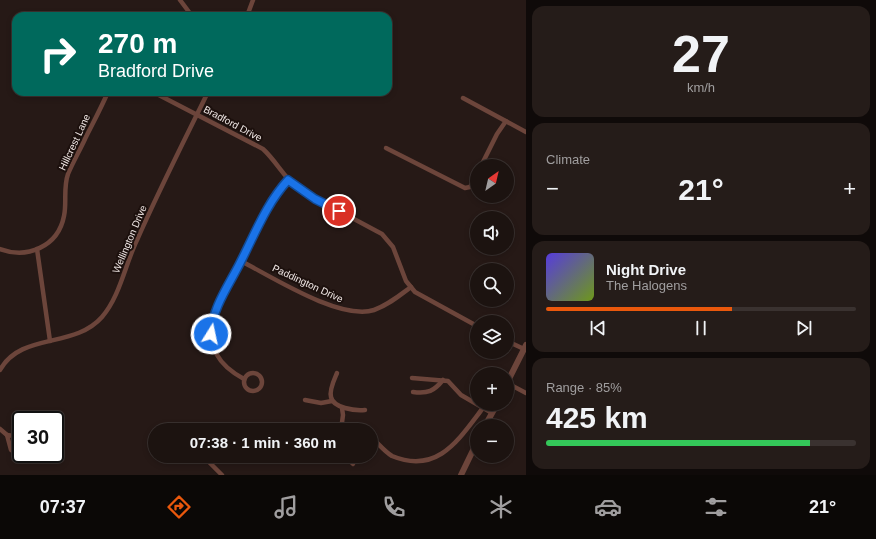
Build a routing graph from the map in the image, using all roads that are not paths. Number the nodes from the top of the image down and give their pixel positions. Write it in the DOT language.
graph roads {
  1 [pos="180,0"];
  2 [pos="253,0"];
  3 [pos="189,12"];
  4 [pos="248,12"];
  5 [pos="106,96"];
  6 [pos="161,96"];
  7 [pos="206,96"];
  8 [pos="463,98"];
  9 [pos="197,114"];
  10 [pos="506,121"];
  11 [pos="526,132"];
  12 [pos="386,148"];
  13 [pos="484,159"];
  14 [pos="288,180"];
  15 [pos="470,187"];
  16 [pos="0,249"];
  17 [pos="36,249"];
  18 [pos="241,260"];
  19 [pos="411,287"];
  20 [pos="470,322"];
  21 [pos="50,341"];
  22 [pos="514,343"];
  23 [pos="525,347"];
  24 [pos="514,369"];
  25 [pos="0,370"];
  26 [pos="337,373"];
  27 [pos="412,378"];
  28 [pos="244,379"];
  29 [pos="443,380"];
  30 [pos="514,387"];
  31 [pos="413,392"];
  32 [pos="526,393"];
  33 [pos="305,400"];
  34 [pos="470,400"];
  35 [pos="332,401"];
  36 [pos="342,408"];
  37 [pos="364,410"];
  38 [pos="482,411"];
  39 [pos="489,411"];
  40 [pos="492,413"];
  41 [pos="489,419"];
  42 [pos="342,423"];
  43 [pos="0,429"];
  44 [pos="7,436"];
  45 [pos="12,436"];
  46 [pos="378,443"];
  47 [pos="12,450"];
  48 [pos="470,456"];
  49 [pos="210,463"];
  50 [pos="222,475"];
  51 [pos="461,475"];
  1 -- 3 [label="street"];
  2 -- 4 [label="street"];
  5 -- 17 [label="street, Hillcrest Lane"];
  6 -- 9 [label="street, Bradford Drive"];
  7 -- 9 [label="street, Wellington Drive"];
  8 -- 10 [label="street"];
  9 -- 14 [label="street, Bradford Drive"];
  9 -- 21 [label="street, Wellington Drive"];
  10 -- 11 [label="street"];
  10 -- 13 [label="street"];
  12 -- 15 [label="street"];
  14 -- 18 [label="street"];
  14 -- 19 [label="street, Bradford Drive"];
  16 -- 17 [label="street, Hillcrest Lane"];
  17 -- 21 [label="street"];
  18 -- 19 [label="street, Paddington Drive"];
  18 -- 28 [label="street"];
  19 -- 20 [label="street, Bradford Drive"];
  21 -- 25 [label="street, Wellington Drive"];
  22 -- 23 [label="street"];
  23 -- 24 [label="street"];
  26 -- 35 [label="street"];
  27 -- 29 [label="street"];
  29 -- 31 [label="street"];
  29 -- 34 [label="street"];
  30 -- 32 [label="street"];
  33 -- 35 [label="street"];
  35 -- 36 [label="street"];
  36 -- 37 [label="street"];
  36 -- 42 [label="street"];
  38 -- 46 [label="street"];
  39 -- 40 [label="street"];
  40 -- 41 [label="street"];
  43 -- 44 [label="street"];
  44 -- 45 [label="street"];
  44 -- 47 [label="street"];
  48 -- 51 [label="street"];
  49 -- 50 [label="street"];
}
